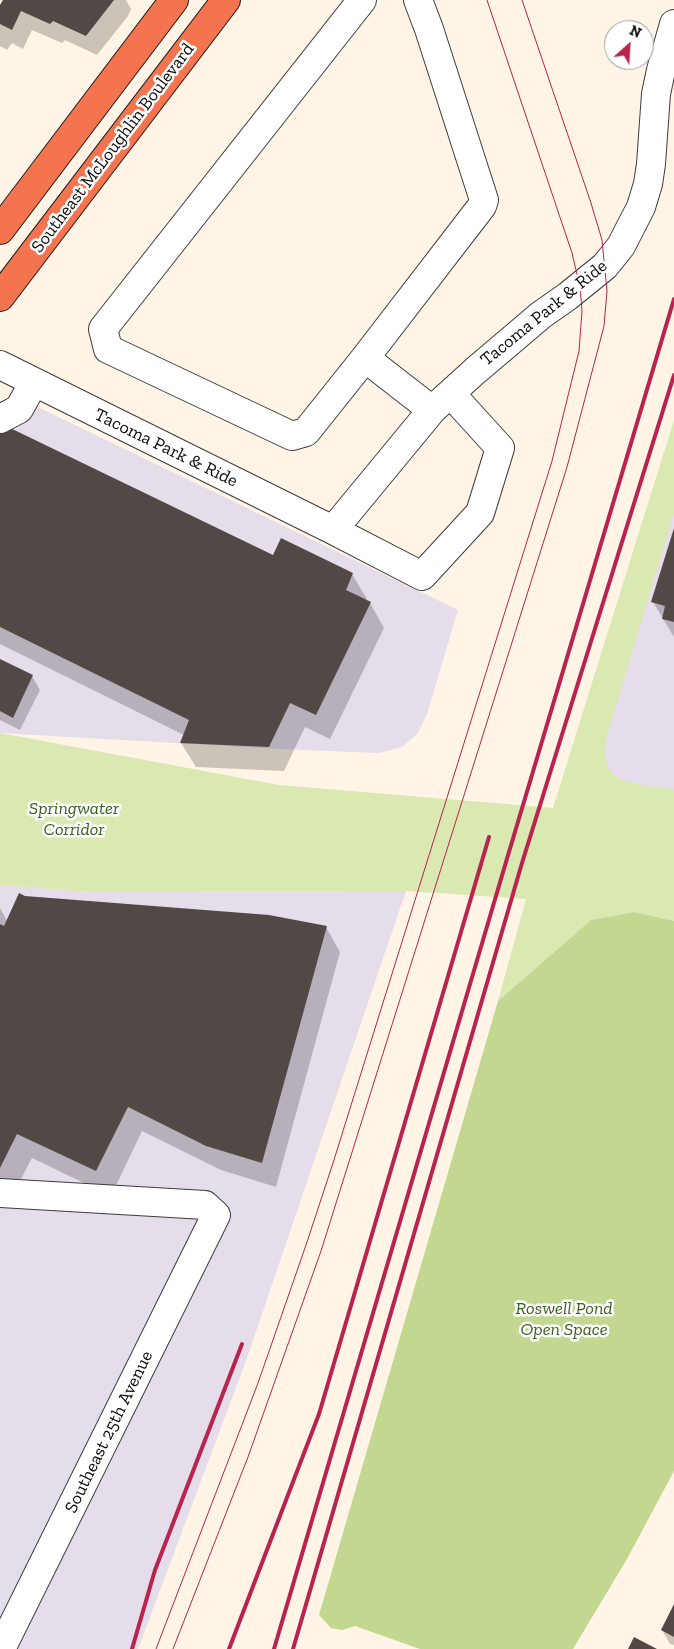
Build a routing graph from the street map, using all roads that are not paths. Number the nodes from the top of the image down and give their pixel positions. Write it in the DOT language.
graph roads {
  1 [pos="174,0"];
  2 [pos="226,0"];
  3 [pos="362,0"];
  4 [pos="418,0"];
  5 [pos="672,32"];
  6 [pos="0,230"];
  7 [pos="0,297"];
  8 [pos="364,358"];
  9 [pos="0,365"];
  10 [pos="34,382"];
  11 [pos="442,402"];
  12 [pos="0,419"];
  13 [pos="333,530"];
  14 [pos="0,1194"];
  15 [pos="1,1649"];
  1 -- 6 [label="highway"];
  2 -- 7 [label="highway, Southeast McLoughlin Boulevard"];
  3 -- 8 [label="street"];
  4 -- 8 [label="street"];
  5 -- 11 [label="street, Tacoma Park & Ride"];
  8 -- 11 [label="street"];
  9 -- 10 [label="street, Tacoma Park & Ride"];
  10 -- 12 [label="street"];
  10 -- 13 [label="street, Tacoma Park & Ride"];
  11 -- 13 [label="street, Tacoma Park & Ride"];
  11 -- 13 [label="street, Tacoma Park & Ride"];
  14 -- 15 [label="street, Southeast 25th Avenue"];
}
